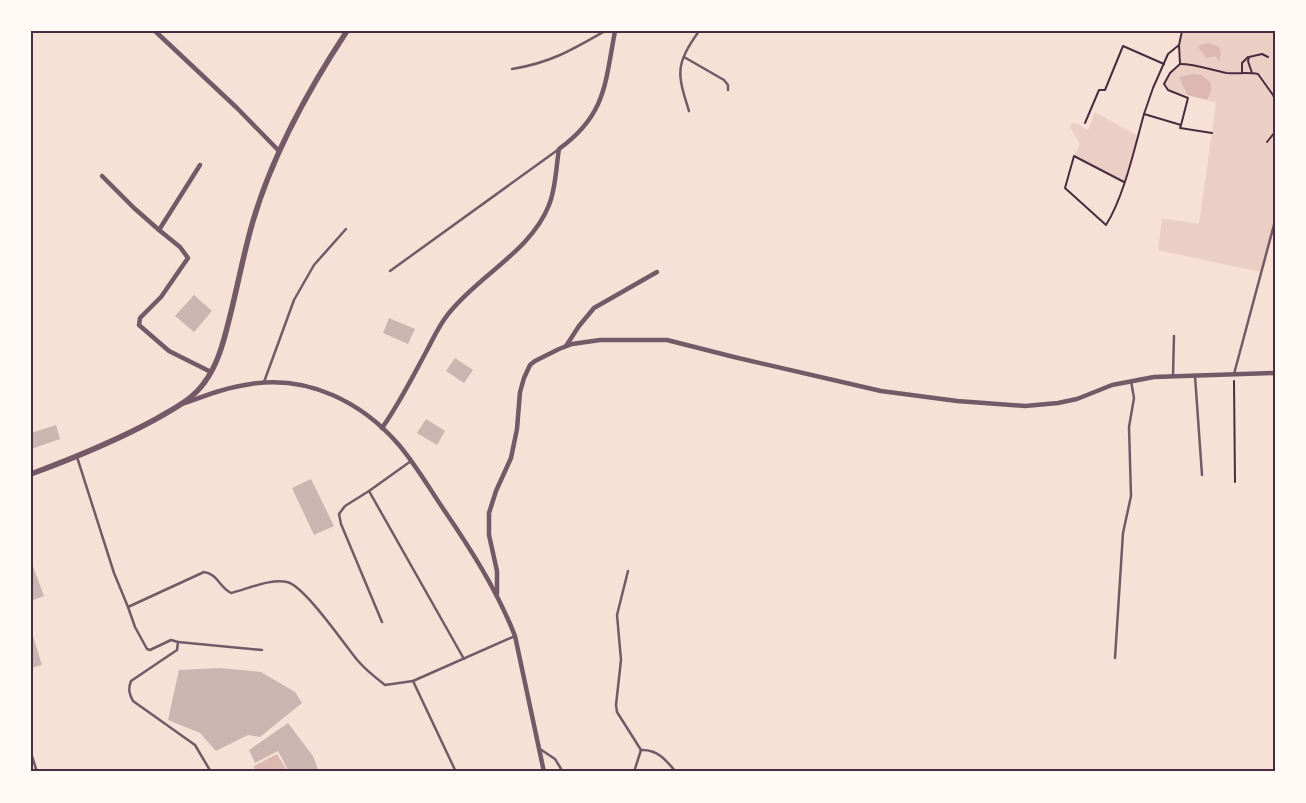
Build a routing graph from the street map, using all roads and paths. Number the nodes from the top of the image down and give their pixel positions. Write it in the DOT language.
graph roads {
  1 [pos="154,31"];
  2 [pos="347,31"];
  3 [pos="605,31"];
  4 [pos="615,31"];
  5 [pos="699,31"];
  6 [pos="1182,31"];
  7 [pos="1179,45"];
  8 [pos="684,57"];
  9 [pos="1249,57"];
  10 [pos="1268,57"];
  11 [pos="1164,64"];
  12 [pos="1180,64"];
  13 [pos="512,69"];
  14 [pos="1242,72"];
  15 [pos="1252,73"];
  16 [pos="728,90"];
  17 [pos="1275,100"];
  18 [pos="689,111"];
  19 [pos="1144,114"];
  20 [pos="1085,123"];
  21 [pos="1181,125"];
  22 [pos="1275,132"];
  23 [pos="1212,134"];
  24 [pos="1267,142"];
  25 [pos="558,148"];
  26 [pos="279,151"];
  27 [pos="200,165"];
  28 [pos="102,176"];
  29 [pos="1124,182"];
  30 [pos="1275,220"];
  31 [pos="346,229"];
  32 [pos="159,230"];
  33 [pos="390,271"];
  34 [pos="657,272"];
  35 [pos="1174,336"];
  36 [pos="566,346"];
  37 [pos="211,372"];
  38 [pos="1275,373"];
  39 [pos="1234,374"];
  40 [pos="1195,375"];
  41 [pos="1173,376"];
  42 [pos="1131,381"];
  43 [pos="264,382"];
  44 [pos="182,404"];
  45 [pos="382,428"];
  46 [pos="77,457"];
  47 [pos="411,461"];
  48 [pos="31,474"];
  49 [pos="1202,475"];
  50 [pos="1235,482"];
  51 [pos="368,491"];
  52 [pos="628,571"];
  53 [pos="497,594"];
  54 [pos="128,607"];
  55 [pos="382,622"];
  56 [pos="515,636"];
  57 [pos="178,642"];
  58 [pos="262,650"];
  59 [pos="1115,658"];
  60 [pos="464,659"];
  61 [pos="413,681"];
  62 [pos="538,748"];
  63 [pos="640,750"];
  64 [pos="31,753"];
  65 [pos="37,772"];
  66 [pos="211,772"];
  67 [pos="456,772"];
  68 [pos="544,772"];
  69 [pos="563,772"];
  70 [pos="634,772"];
  71 [pos="676,772"];
  1 -- 26 [label="street"];
  2 -- 26 [label="street"];
  3 -- 13 [label="lane"];
  4 -- 25 [label="street"];
  5 -- 8 [label="lane"];
  6 -- 7 [label="path"];
  7 -- 11 [label="path"];
  7 -- 12 [label="path"];
  8 -- 16 [label="lane"];
  8 -- 18 [label="lane"];
  9 -- 10 [label="path"];
  9 -- 14 [label="path"];
  9 -- 15 [label="path"];
  11 -- 19 [label="path"];
  11 -- 20 [label="path"];
  12 -- 14 [label="path"];
  12 -- 21 [label="path"];
  14 -- 15 [label="path"];
  15 -- 17 [label="path"];
  19 -- 21 [label="path"];
  19 -- 29 [label="path"];
  21 -- 23 [label="path"];
  22 -- 24 [label="path"];
  25 -- 33 [label="lane"];
  25 -- 45 [label="street"];
  26 -- 37 [label="street"];
  27 -- 32 [label="street"];
  28 -- 32 [label="street"];
  29 -- 29 [label="path"];
  30 -- 39 [label="lane"];
  31 -- 43 [label="lane"];
  32 -- 37 [label="street"];
  34 -- 36 [label="street"];
  35 -- 41 [label="lane"];
  36 -- 42 [label="street"];
  36 -- 53 [label="street"];
  37 -- 44 [label="street"];
  38 -- 39 [label="street"];
  39 -- 40 [label="street"];
  39 -- 50 [label="path"];
  40 -- 41 [label="street"];
  40 -- 49 [label="lane"];
  41 -- 42 [label="street"];
  42 -- 59 [label="lane"];
  43 -- 44 [label="street"];
  43 -- 45 [label="street"];
  44 -- 46 [label="street"];
  45 -- 47 [label="street"];
  46 -- 48 [label="street"];
  46 -- 54 [label="lane"];
  47 -- 51 [label="lane"];
  47 -- 53 [label="street"];
  51 -- 55 [label="lane"];
  51 -- 60 [label="lane"];
  52 -- 63 [label="lane"];
  53 -- 56 [label="street"];
  54 -- 57 [label="lane"];
  54 -- 61 [label="lane"];
  56 -- 60 [label="lane"];
  56 -- 62 [label="street"];
  57 -- 58 [label="lane"];
  57 -- 66 [label="lane"];
  60 -- 61 [label="lane"];
  61 -- 67 [label="lane"];
  62 -- 68 [label="street"];
  62 -- 69 [label="lane"];
  63 -- 70 [label="lane"];
  63 -- 71 [label="lane"];
  64 -- 65 [label="lane"];
}
